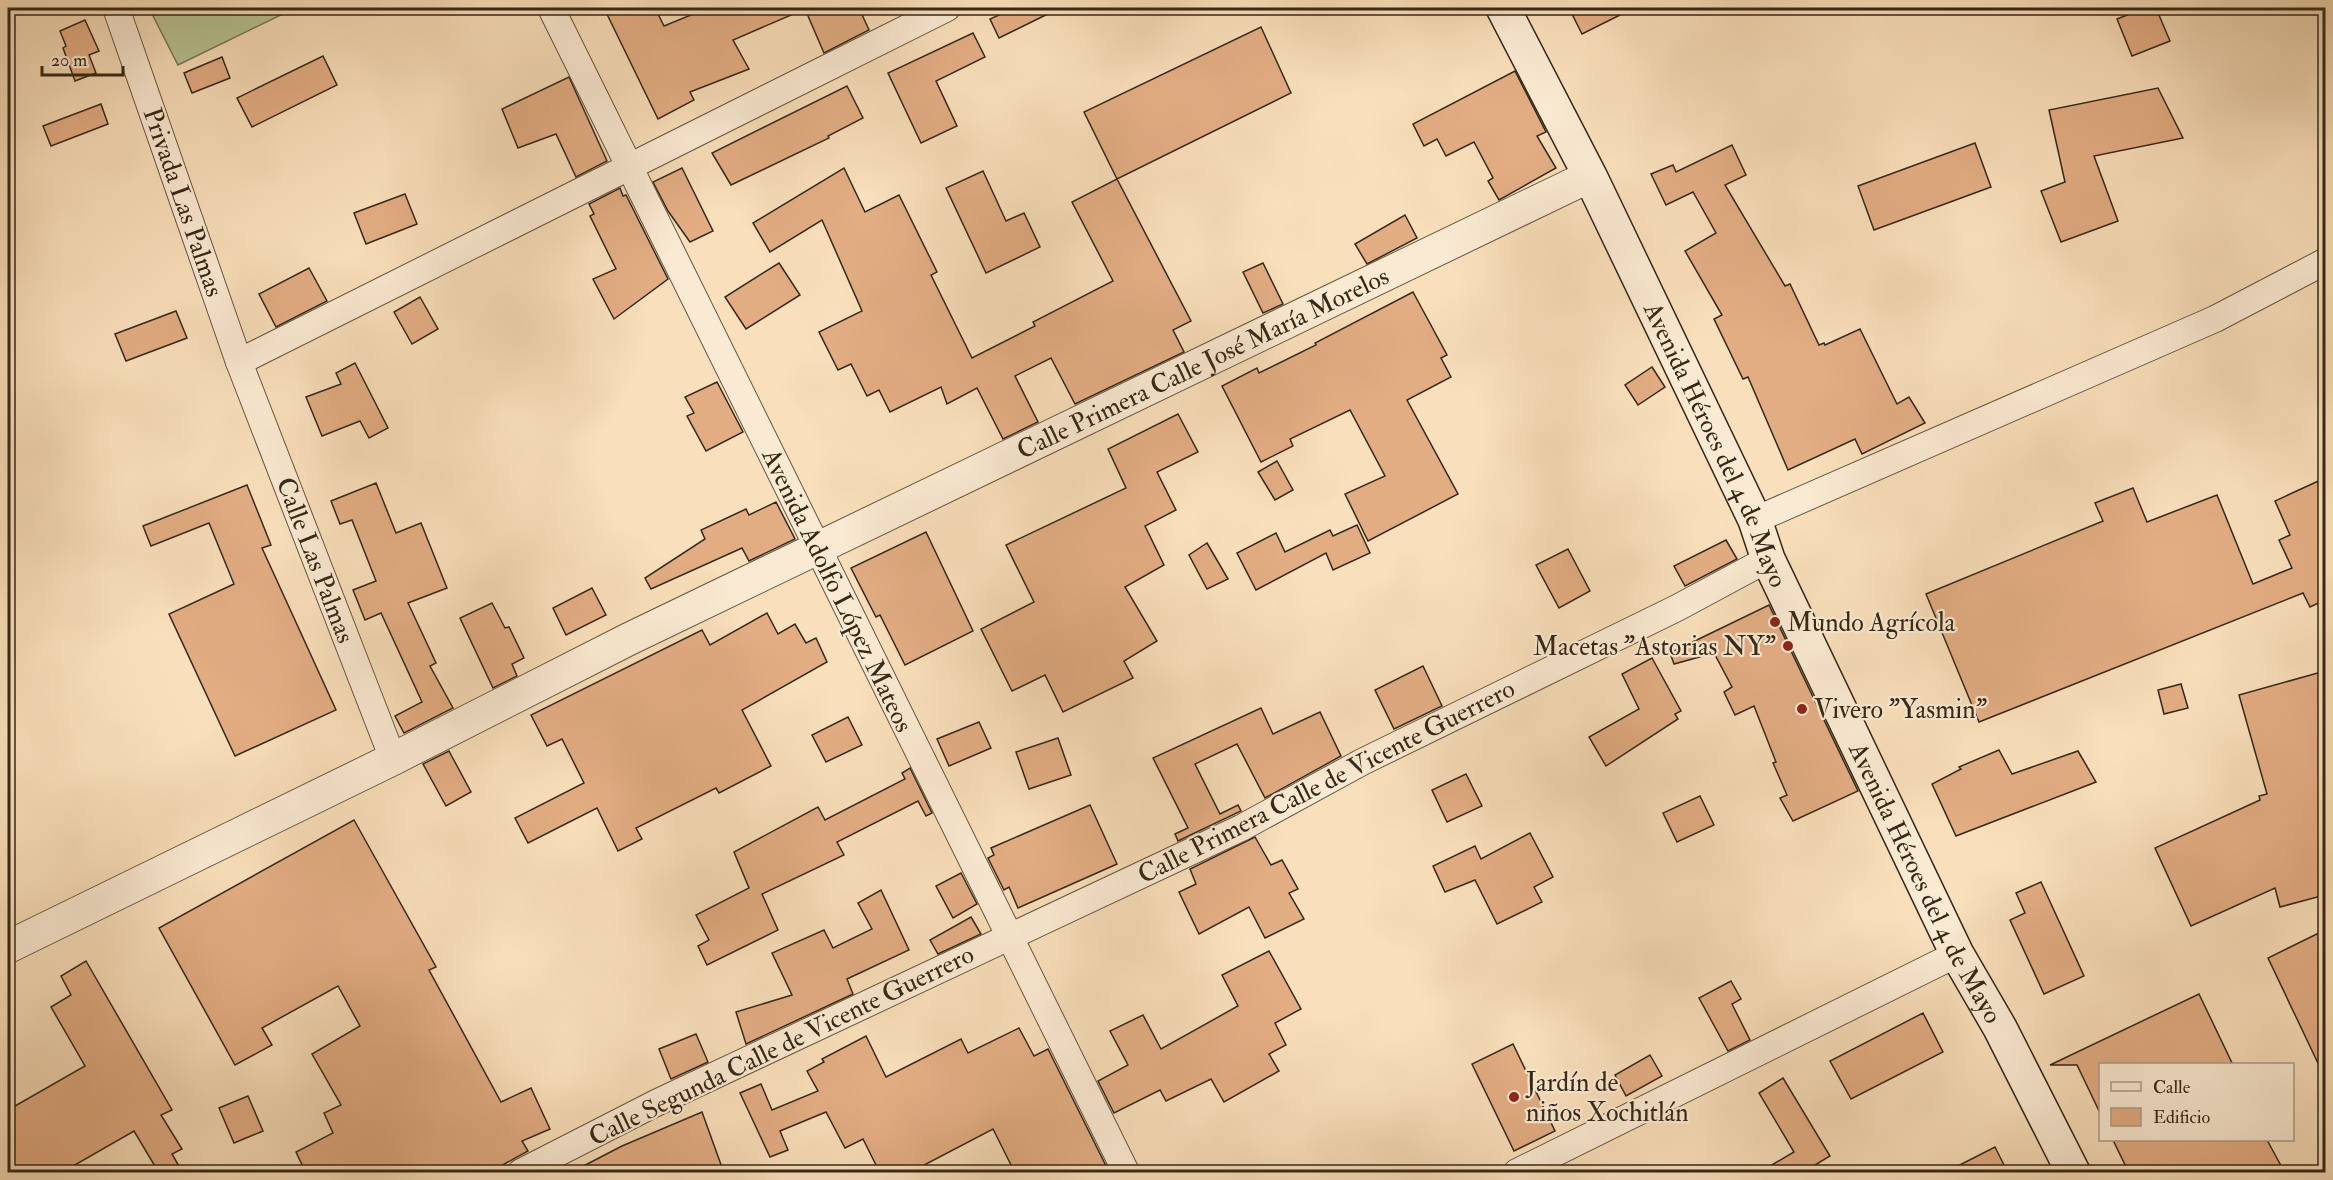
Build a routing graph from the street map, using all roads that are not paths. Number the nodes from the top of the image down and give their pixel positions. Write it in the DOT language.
graph roads {
  1 [pos="116,8"];
  2 [pos="551,8"];
  3 [pos="947,8"];
  4 [pos="1503,8"];
  5 [pos="629,164"];
  6 [pos="1590,176"];
  7 [pos="2325,261"];
  8 [pos="239,362"];
  9 [pos="1755,520"];
  10 [pos="817,550"];
  11 [pos="1768,559"];
  12 [pos="393,759"];
  13 [pos="1010,935"];
  14 [pos="8,947"];
  15 [pos="1957,954"];
  16 [pos="521,1173"];
  17 [pos="1126,1173"];
  18 [pos="1516,1173"];
  19 [pos="2073,1173"];
  1 -- 8 [label="street, Privada Las Palmas"];
  2 -- 5 [label="street, Avenida Adolfo López Mateos"];
  3 -- 5 [label="street"];
  4 -- 6 [label="main road, Avenida Héroes del 4 de Mayo"];
  5 -- 8 [label="street"];
  5 -- 10 [label="street, Avenida Adolfo López Mateos"];
  6 -- 9 [label="main road, Avenida Héroes del 4 de Mayo"];
  6 -- 10 [label="street, Calle Primera Calle José María Morelos"];
  7 -- 9 [label="street"];
  8 -- 12 [label="street, Calle Las Palmas"];
  9 -- 11 [label="main road, Avenida Héroes del 4 de Mayo"];
  10 -- 12 [label="street, Calle Primera Calle José María Morelos"];
  10 -- 13 [label="street, Avenida Adolfo López Mateos"];
  11 -- 13 [label="street, Calle Primera Calle de Vicente Guerrero"];
  11 -- 15 [label="main road, Avenida Héroes del 4 de Mayo"];
  12 -- 14 [label="street, Calle Primera Calle José María Morelos"];
  13 -- 16 [label="street, Calle Segunda Calle de Vicente Guerrero"];
  13 -- 17 [label="street, Avenida Adolfo López Mateos"];
  15 -- 18 [label="street"];
  15 -- 19 [label="main road, Avenida Héroes del 4 de Mayo"];
}
